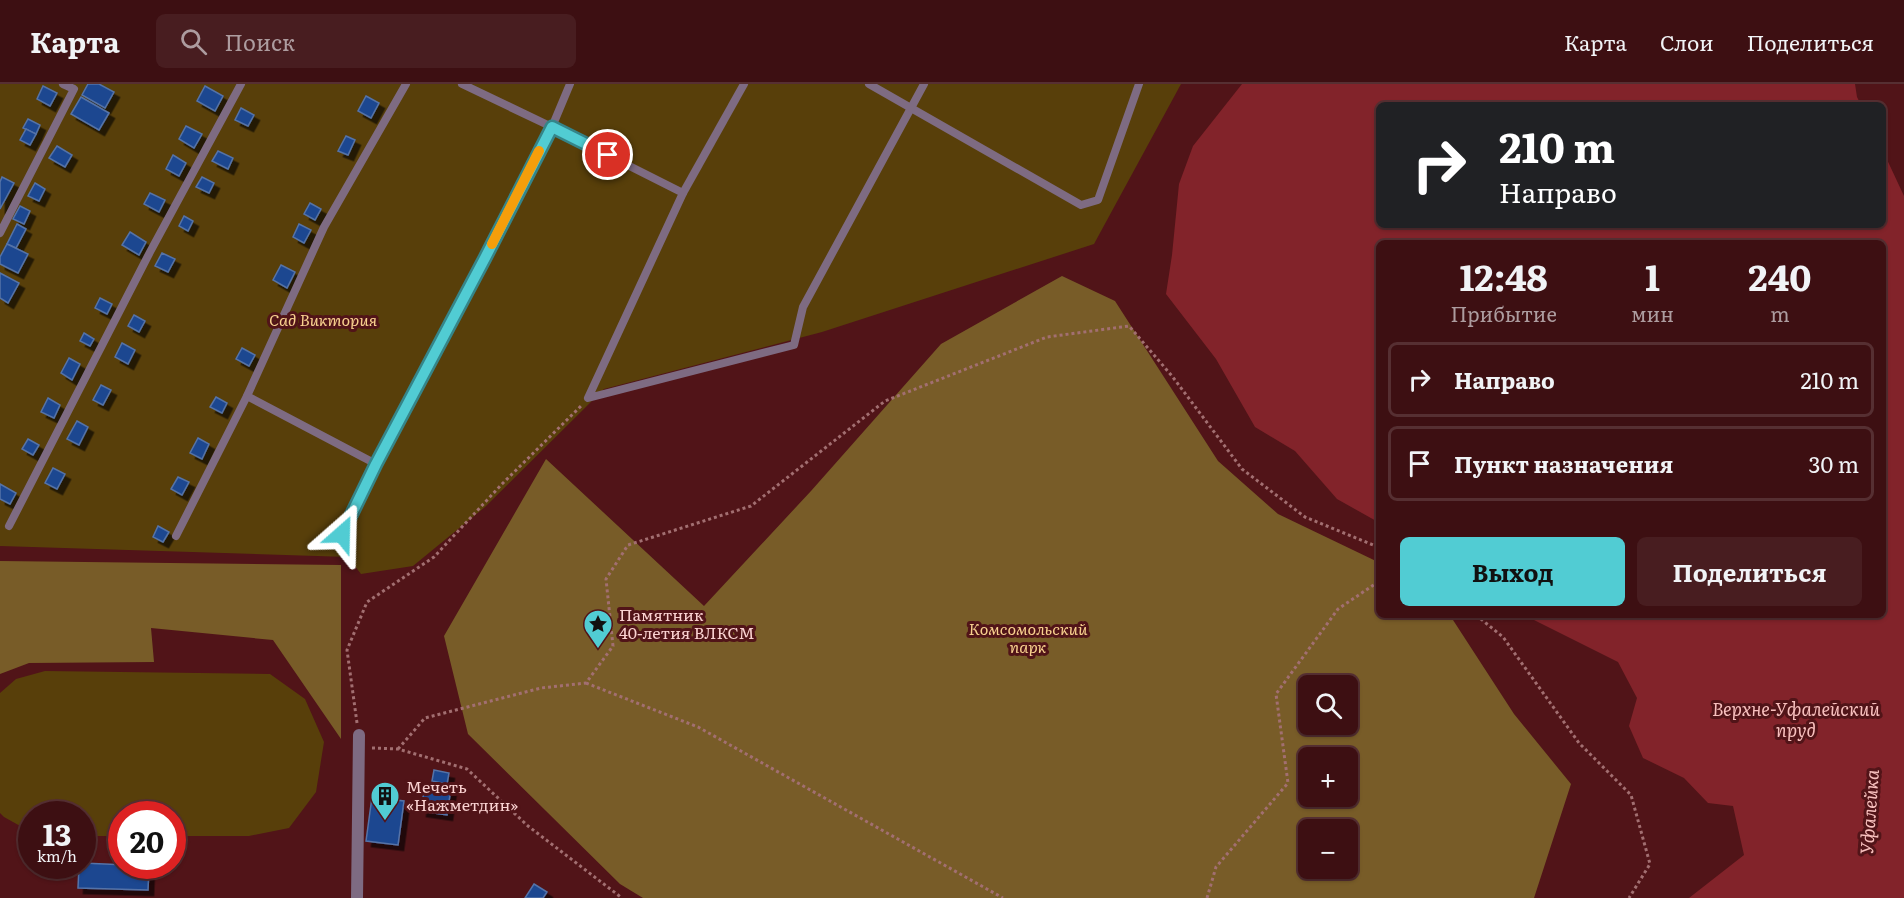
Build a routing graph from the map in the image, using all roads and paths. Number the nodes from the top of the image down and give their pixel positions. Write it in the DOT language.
graph roads {
  1 [pos="63,84"];
  2 [pos="241,84"];
  3 [pos="406,84"];
  4 [pos="462,84"];
  5 [pos="570,84"];
  6 [pos="744,84"];
  7 [pos="869,84"];
  8 [pos="924,84"];
  9 [pos="1139,84"];
  10 [pos="910,108"];
  11 [pos="552,127"];
  12 [pos="683,193"];
  13 [pos="0,233"];
  14 [pos="247,396"];
  15 [pos="588,398"];
  16 [pos="376,464"];
  17 [pos="9,526"];
  18 [pos="342,534"];
  19 [pos="176,536"];
  20 [pos="1376,546"];
  21 [pos="1376,583"];
  22 [pos="1480,618"];
  23 [pos="585,683"];
  24 [pos="359,741"];
  25 [pos="398,749"];
  26 [pos="357,898"];
  27 [pos="622,898"];
  28 [pos="1003,898"];
  29 [pos="1207,898"];
  30 [pos="1629,898"];
  1 -- 13 [label="lane"];
  2 -- 17 [label="lane"];
  3 -- 14 [label="lane"];
  4 -- 11 [label="lane"];
  5 -- 11 [label="lane"];
  6 -- 12 [label="lane"];
  7 -- 10 [label="lane"];
  8 -- 10 [label="lane"];
  9 -- 10 [label="lane"];
  10 -- 15 [label="lane"];
  11 -- 12 [label="lane"];
  11 -- 16 [label="lane"];
  12 -- 15 [label="lane"];
  14 -- 16 [label="lane"];
  14 -- 19 [label="lane"];
  15 -- 24 [label="path"];
  16 -- 18 [label="lane"];
  20 -- 23 [label="path"];
  21 -- 29 [label="path"];
  22 -- 30 [label="path"];
  23 -- 25 [label="path"];
  23 -- 28 [label="path"];
  24 -- 25 [label="path"];
  24 -- 26 [label="street"];
  25 -- 27 [label="path"];
}
